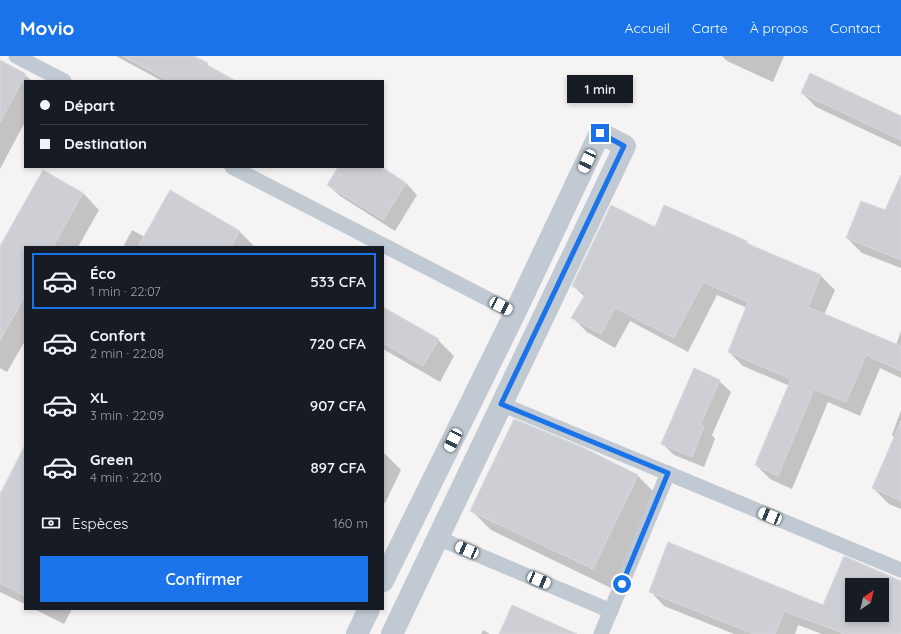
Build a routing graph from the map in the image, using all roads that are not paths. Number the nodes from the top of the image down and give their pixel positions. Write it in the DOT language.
graph roads {
  1 [pos="16,56"];
  2 [pos="62,80"];
  3 [pos="234,168"];
  4 [pos="515,313"];
  5 [pos="501,404"];
  6 [pos="668,473"];
  7 [pos="438,538"];
  8 [pos="901,570"];
  9 [pos="384,579"];
  10 [pos="369,610"];
  11 [pos="611,611"];
  12 [pos="357,634"];
  13 [pos="392,634"];
  14 [pos="601,634"];
  1 -- 2 [label="lane"];
  3 -- 4 [label="lane"];
  4 -- 5 [label="street"];
  4 -- 9 [label="street"];
  5 -- 6 [label="lane"];
  5 -- 7 [label="street"];
  6 -- 8 [label="lane"];
  6 -- 11 [label="lane"];
  7 -- 11 [label="lane"];
  7 -- 13 [label="street"];
  10 -- 12 [label="street"];
  11 -- 14 [label="lane"];
}
